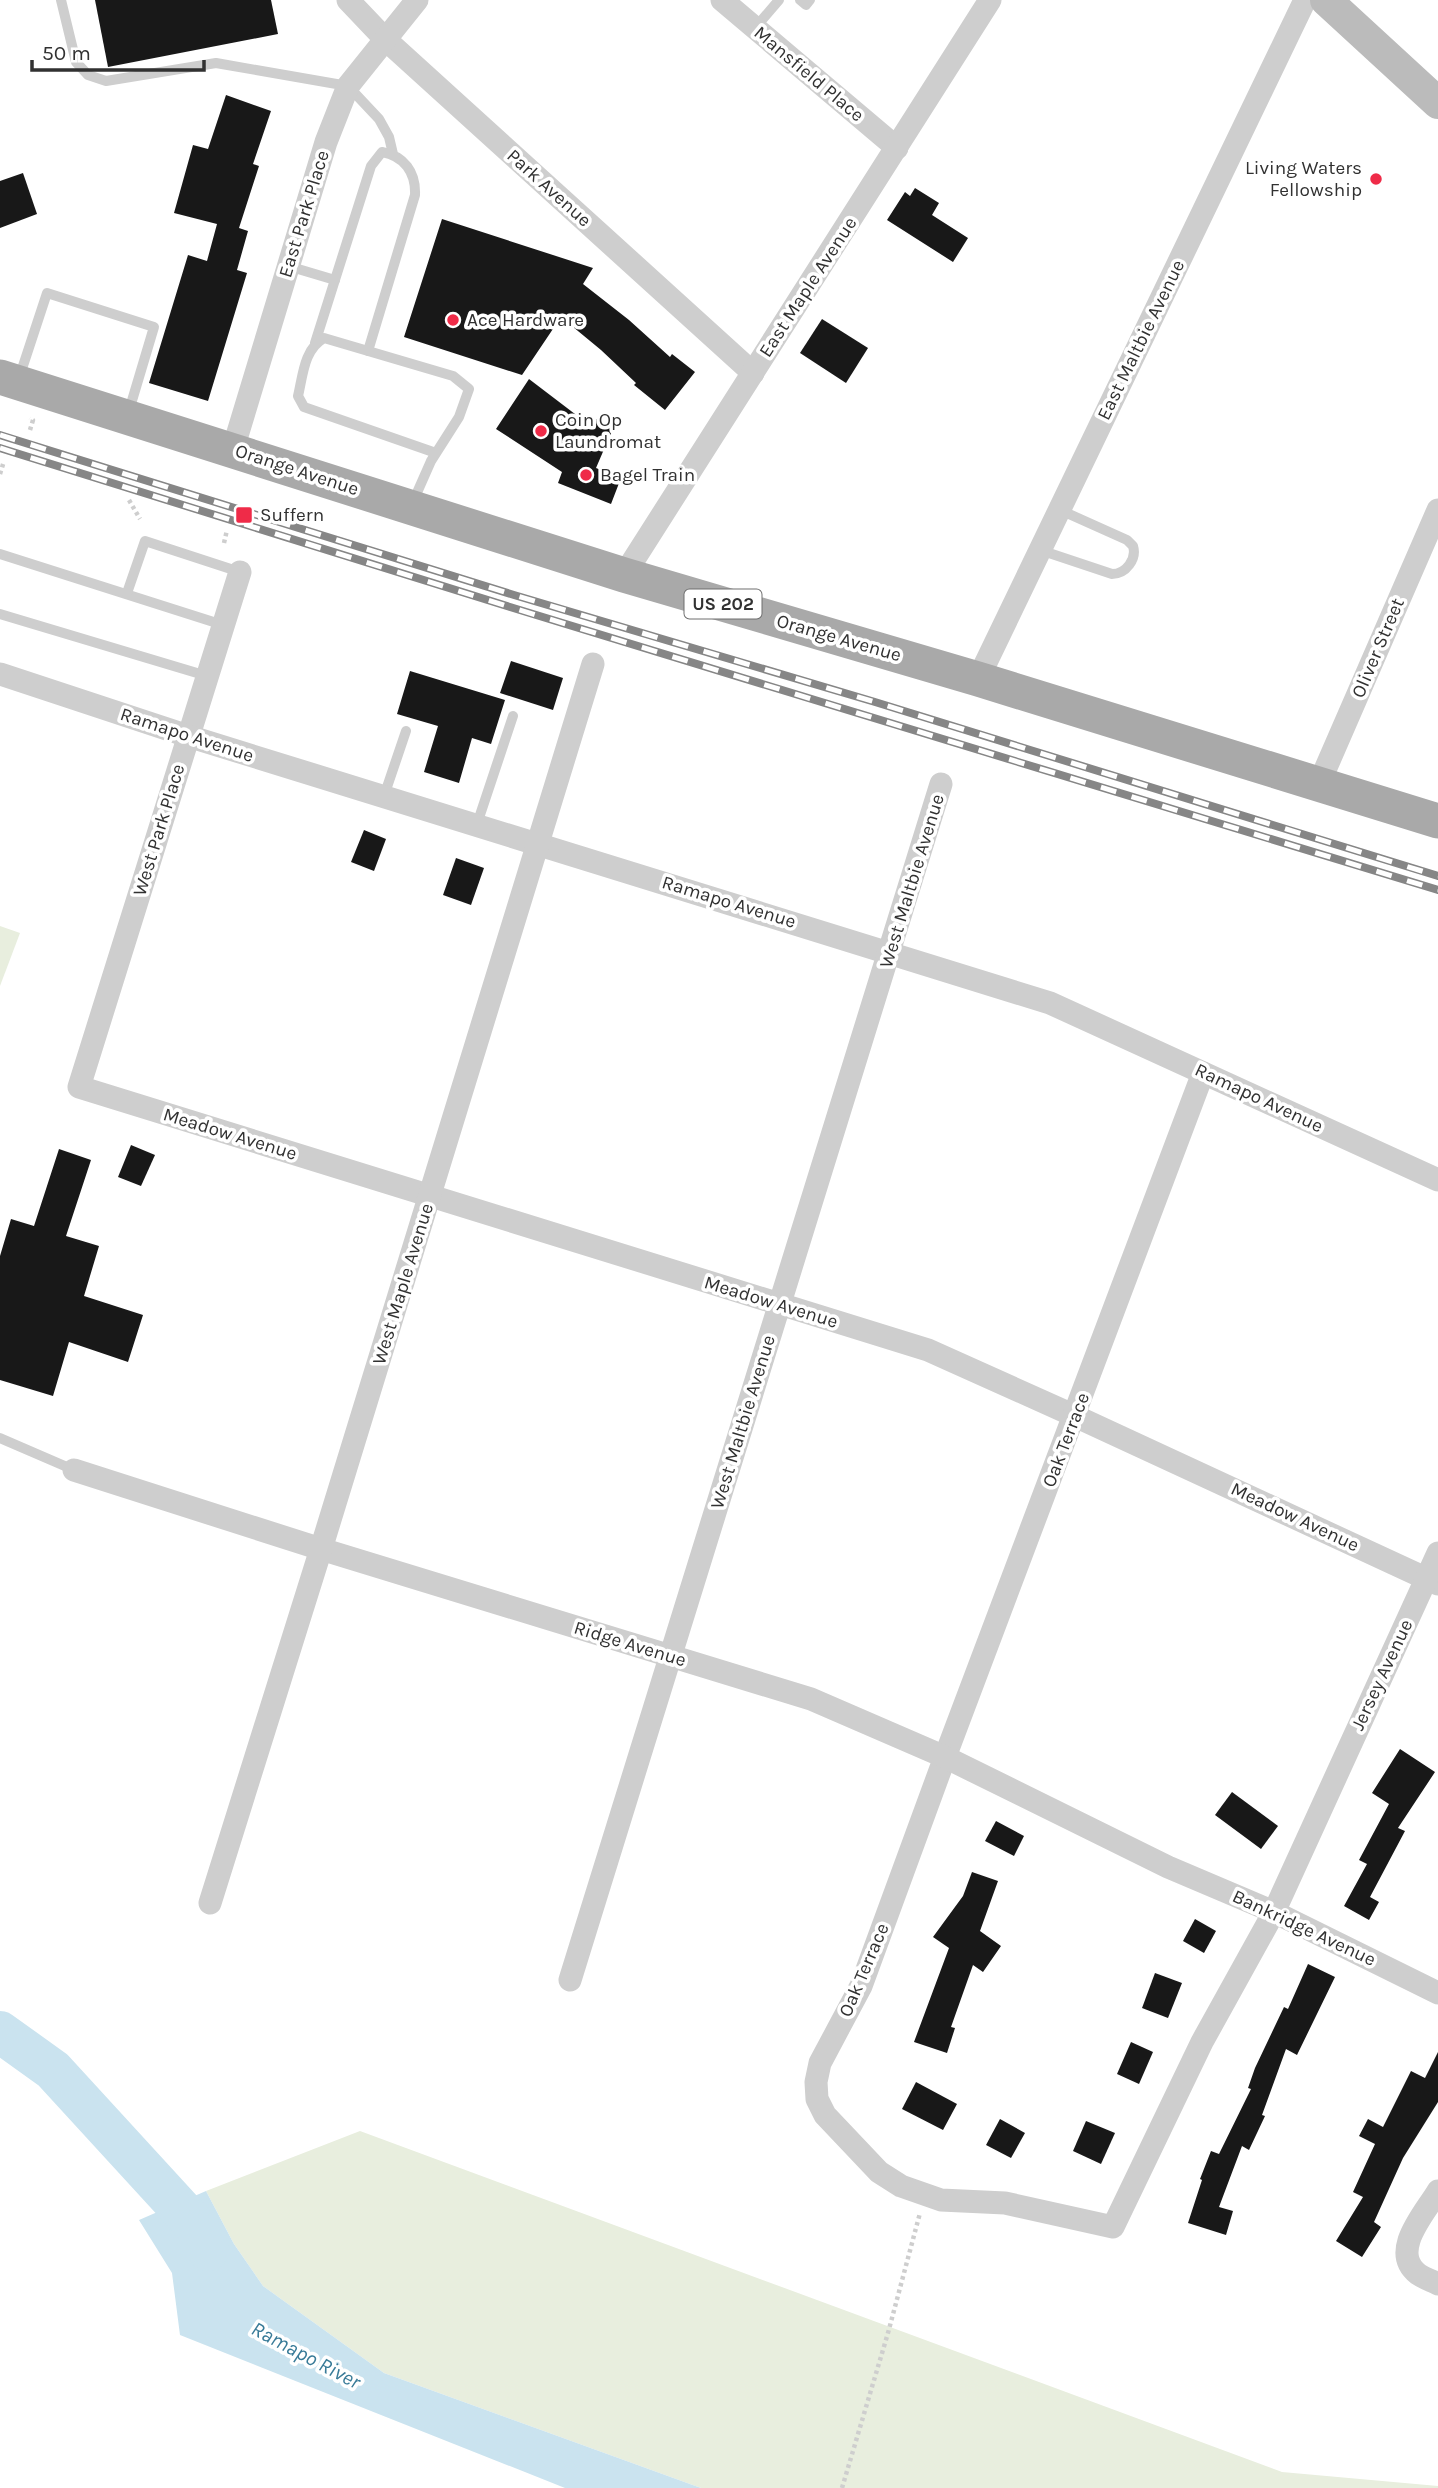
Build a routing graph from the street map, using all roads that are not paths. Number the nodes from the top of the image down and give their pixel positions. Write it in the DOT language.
graph roads {
  1 [pos="61,0"];
  2 [pos="348,0"];
  3 [pos="417,0"];
  4 [pos="722,0"];
  5 [pos="779,0"];
  6 [pos="990,0"];
  7 [pos="1305,0"];
  8 [pos="1336,3"];
  9 [pos="755,28"];
  10 [pos="386,40"];
  11 [pos="348,86"];
  12 [pos="1438,103"];
  13 [pos="897,148"];
  14 [pos="393,154"];
  15 [pos="288,266"];
  16 [pos="335,281"];
  17 [pos="315,343"];
  18 [pos="368,351"];
  19 [pos="753,373"];
  20 [pos="9,380"];
  21 [pos="128,416"];
  22 [pos="233,449"];
  23 [pos="436,453"];
  24 [pos="411,506"];
  25 [pos="1060,510"];
  26 [pos="1438,510"];
  27 [pos="1040,550"];
  28 [pos="0,554"];
  29 [pos="240,572"];
  30 [pos="624,575"];
  31 [pos="127,593"];
  32 [pos="0,614"];
  33 [pos="223,625"];
  34 [pos="593,664"];
  35 [pos="0,674"];
  36 [pos="207,676"];
  37 [pos="978,679"];
  38 [pos="513,716"];
  39 [pos="406,731"];
  40 [pos="188,736"];
  41 [pos="941,784"];
  42 [pos="1318,786"];
  43 [pos="384,796"];
  44 [pos="1438,821"];
  45 [pos="477,824"];
  46 [pos="537,843"];
  47 [pos="890,953"];
  48 [pos="1203,1073"];
  49 [pos="79,1087"];
  50 [pos="1438,1180"];
  51 [pos="429,1196"];
  52 [pos="780,1304"];
  53 [pos="1075,1416"];
  54 [pos="0,1438"];
  55 [pos="74,1470"];
  56 [pos="321,1549"];
  57 [pos="1438,1553"];
  58 [pos="1432,1581"];
  59 [pos="670,1656"];
  60 [pos="945,1757"];
  61 [pos="1326,1797"];
  62 [pos="1168,1867"];
  63 [pos="210,1903"];
  64 [pos="1274,1912"];
  65 [pos="570,1980"];
  66 [pos="1438,1993"];
  67 [pos="1438,2191"];
  68 [pos="1438,2284"];
  1 -- 11 [label="lane"];
  2 -- 10 [label="street, Park Avenue"];
  3 -- 10 [label="street, East Park Place"];
  4 -- 9 [label="street, Mansfield Place"];
  5 -- 9 [label="lane"];
  6 -- 13 [label="street, East Maple Avenue"];
  7 -- 25 [label="street, East Maltbie Avenue"];
  8 -- 12 [label="street"];
  9 -- 13 [label="street, Mansfield Place"];
  10 -- 11 [label="street, East Park Place"];
  10 -- 19 [label="street, Park Avenue"];
  11 -- 14 [label="lane"];
  11 -- 15 [label="street, East Park Place"];
  13 -- 19 [label="street, East Maple Avenue"];
  14 -- 16 [label="lane"];
  14 -- 18 [label="lane"];
  15 -- 16 [label="lane"];
  15 -- 22 [label="street, East Park Place"];
  16 -- 17 [label="lane"];
  17 -- 18 [label="lane"];
  17 -- 23 [label="lane"];
  18 -- 23 [label="lane"];
  19 -- 30 [label="street, East Maple Avenue"];
  20 -- 21 [label="main road, Orange Avenue / US 202"];
  20 -- 21 [label="lane"];
  21 -- 22 [label="main road, Orange Avenue / US 202"];
  22 -- 24 [label="main road, Orange Avenue / US 202"];
  23 -- 24 [label="lane"];
  24 -- 30 [label="main road, Orange Avenue / US 202"];
  25 -- 27 [label="street, East Maltbie Avenue"];
  25 -- 27 [label="lane"];
  26 -- 42 [label="street, Oliver Street"];
  27 -- 37 [label="street, East Maltbie Avenue"];
  28 -- 31 [label="lane"];
  29 -- 31 [label="lane"];
  29 -- 33 [label="street, West Park Place"];
  30 -- 37 [label="main road, Orange Avenue / US 202"];
  31 -- 33 [label="lane"];
  32 -- 36 [label="lane"];
  33 -- 36 [label="street, West Park Place"];
  34 -- 46 [label="street, West Maple Avenue"];
  35 -- 40 [label="street, Ramapo Avenue"];
  36 -- 40 [label="street, West Park Place"];
  37 -- 42 [label="main road, Orange Avenue / US 202"];
  38 -- 45 [label="lane"];
  39 -- 43 [label="lane"];
  40 -- 43 [label="street, Ramapo Avenue"];
  40 -- 49 [label="street, West Park Place"];
  41 -- 47 [label="street, West Maltbie Avenue"];
  42 -- 44 [label="main road, Orange Avenue / US 202"];
  43 -- 45 [label="street, Ramapo Avenue"];
  45 -- 46 [label="street, Ramapo Avenue"];
  46 -- 47 [label="street, Ramapo Avenue"];
  46 -- 51 [label="street, West Maple Avenue"];
  47 -- 48 [label="street, Ramapo Avenue"];
  47 -- 52 [label="street, West Maltbie Avenue"];
  48 -- 50 [label="street, Ramapo Avenue"];
  48 -- 53 [label="street, Oak Terrace"];
  49 -- 51 [label="street, Meadow Avenue"];
  51 -- 52 [label="street, Meadow Avenue"];
  51 -- 56 [label="street, West Maple Avenue"];
  52 -- 53 [label="street, Meadow Avenue"];
  52 -- 59 [label="street, West Maltbie Avenue"];
  53 -- 58 [label="street, Meadow Avenue"];
  53 -- 60 [label="street, Oak Terrace"];
  54 -- 55 [label="lane"];
  55 -- 56 [label="street, Ridge Avenue"];
  56 -- 59 [label="street, Ridge Avenue"];
  56 -- 63 [label="street, West Maple Avenue"];
  57 -- 58 [label="street, Jersey Avenue"];
  58 -- 61 [label="street, Jersey Avenue"];
  59 -- 60 [label="street, Ridge Avenue"];
  59 -- 65 [label="street, West Maltbie Avenue"];
  60 -- 62 [label="street, Ridge Avenue"];
  60 -- 64 [label="street, Oak Terrace"];
  61 -- 64 [label="street, Oak Terrace"];
  62 -- 64 [label="street, Bankridge Avenue"];
  64 -- 66 [label="street, Bankridge Avenue"];
  67 -- 68 [label="street"];
}
